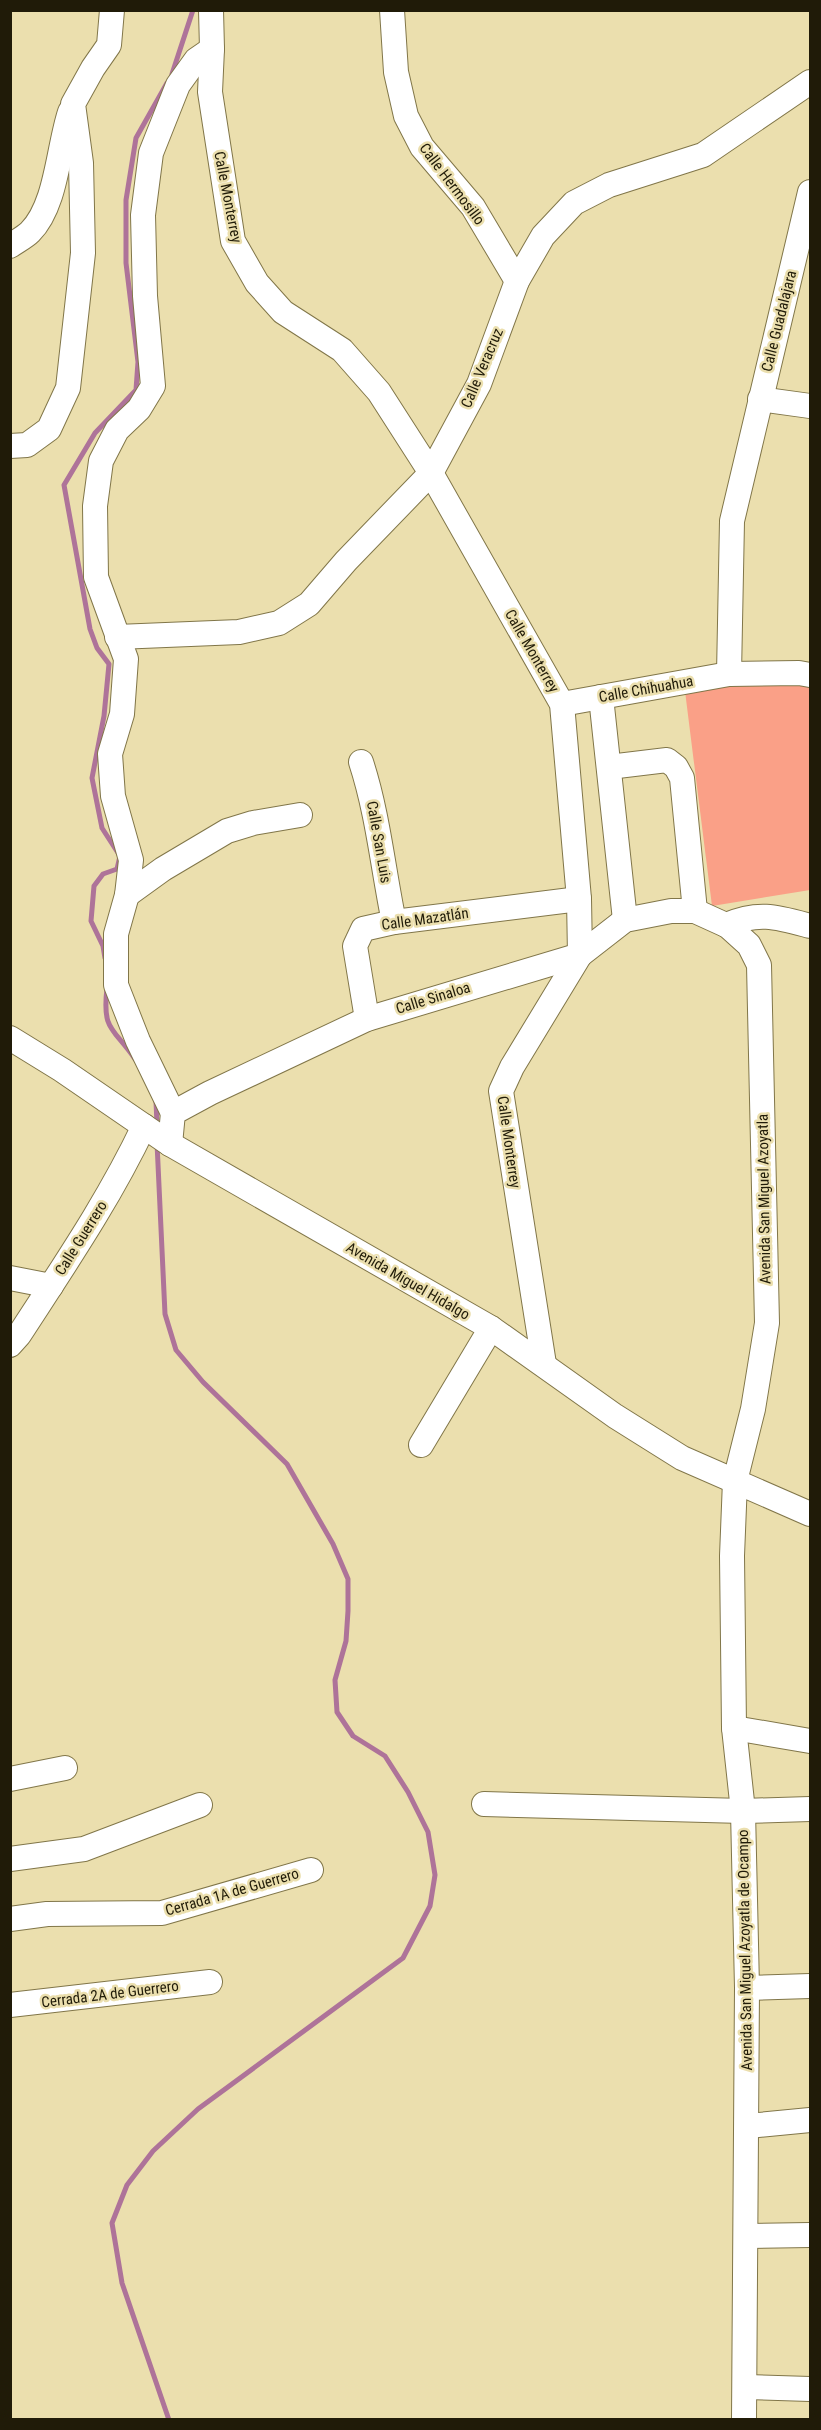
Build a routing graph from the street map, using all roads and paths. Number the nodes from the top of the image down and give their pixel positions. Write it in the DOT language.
graph roads {
  1 [pos="112,10"];
  2 [pos="211,10"];
  3 [pos="392,10"];
  4 [pos="212,49"];
  5 [pos="810,82"];
  6 [pos="73,104"];
  7 [pos="809,202"];
  8 [pos="10,246"];
  9 [pos="517,281"];
  10 [pos="760,399"];
  11 [pos="810,406"];
  12 [pos="10,446"];
  13 [pos="430,472"];
  14 [pos="117,637"];
  15 [pos="729,674"];
  16 [pos="810,675"];
  17 [pos="601,697"];
  18 [pos="562,704"];
  19 [pos="361,762"];
  20 [pos="609,767"];
  21 [pos="300,815"];
  22 [pos="127,895"];
  23 [pos="579,899"];
  24 [pos="694,911"];
  25 [pos="625,920"];
  26 [pos="394,922"];
  27 [pos="727,925"];
  28 [pos="810,926"];
  29 [pos="580,954"];
  30 [pos="367,1018"];
  31 [pos="10,1038"];
  32 [pos="173,1113"];
  33 [pos="144,1126"];
  34 [pos="170,1144"];
  35 [pos="10,1278"];
  36 [pos="51,1286"];
  37 [pos="490,1328"];
  38 [pos="10,1345"];
  39 [pos="544,1364"];
  40 [pos="421,1445"];
  41 [pos="735,1481"];
  42 [pos="810,1514"];
  43 [pos="734,1728"];
  44 [pos="810,1741"];
  45 [pos="65,1768"];
  46 [pos="10,1779"];
  47 [pos="484,1804"];
  48 [pos="200,1805"];
  49 [pos="810,1809"];
  50 [pos="743,1811"];
  51 [pos="10,1859"];
  52 [pos="310,1870"];
  53 [pos="10,1919"];
  54 [pos="210,1982"];
  55 [pos="810,1986"];
  56 [pos="747,1988"];
  57 [pos="10,2005"];
  58 [pos="810,2120"];
  59 [pos="748,2126"];
  60 [pos="810,2235"];
  61 [pos="747,2236"];
  62 [pos="746,2387"];
  63 [pos="810,2389"];
  64 [pos="744,2420"];
  1 -- 6 [label="street"];
  2 -- 4 [label="street, Calle Monterrey"];
  3 -- 9 [label="street, Calle Hermosillo"];
  4 -- 13 [label="street, Calle Monterrey"];
  4 -- 14 [label="street"];
  5 -- 9 [label="street, Calle Veracruz"];
  6 -- 8 [label="street"];
  6 -- 12 [label="street"];
  7 -- 10 [label="street, Calle Guadalajara"];
  9 -- 13 [label="street, Calle Veracruz"];
  10 -- 11 [label="street"];
  10 -- 15 [label="street, Calle Guadalajara"];
  13 -- 14 [label="street, Calle Veracruz"];
  13 -- 18 [label="street, Calle Monterrey"];
  14 -- 22 [label="street"];
  15 -- 16 [label="street, Calle Chihuahua"];
  15 -- 17 [label="street, Calle Chihuahua"];
  17 -- 18 [label="street, Calle Chihuahua"];
  17 -- 20 [label="street"];
  18 -- 23 [label="street, Calle Monterrey"];
  19 -- 26 [label="street, Calle San Luis"];
  20 -- 24 [label="street"];
  20 -- 25 [label="street"];
  21 -- 22 [label="street"];
  22 -- 32 [label="street"];
  23 -- 26 [label="street, Calle Mazatlán"];
  23 -- 29 [label="street, Calle Monterrey"];
  24 -- 25 [label="street, Calle Sinaloa"];
  24 -- 27 [label="street, Calle Sinaloa"];
  25 -- 29 [label="street, Calle Sinaloa"];
  26 -- 30 [label="street, Calle Mazatlán"];
  27 -- 28 [label="street"];
  27 -- 41 [label="street, Avenida San Miguel Azoyatla"];
  29 -- 30 [label="street, Calle Sinaloa"];
  29 -- 39 [label="street, Calle Monterrey"];
  30 -- 32 [label="street, Calle Sinaloa"];
  31 -- 33 [label="street, Avenida Miguel Hidalgo"];
  32 -- 34 [label="street"];
  33 -- 34 [label="street, Avenida Miguel Hidalgo"];
  33 -- 36 [label="street, Calle Guerrero"];
  34 -- 37 [label="street, Avenida Miguel Hidalgo"];
  35 -- 36 [label="street"];
  36 -- 38 [label="street, Calle Guerrero"];
  37 -- 39 [label="street, Avenida Miguel Hidalgo"];
  37 -- 40 [label="street"];
  39 -- 41 [label="street, Avenida Miguel Hidalgo"];
  41 -- 42 [label="street, Avenida Miguel Hidalgo"];
  41 -- 43 [label="street, Avenida San Miguel Azoyatla de Ocampo"];
  43 -- 44 [label="street"];
  43 -- 50 [label="street, Avenida San Miguel Azoyatla de Ocampo"];
  45 -- 46 [label="street"];
  47 -- 50 [label="street"];
  48 -- 51 [label="street"];
  49 -- 50 [label="street"];
  50 -- 56 [label="street, Avenida San Miguel Azoyatla de Ocampo"];
  52 -- 53 [label="street, Cerrada 1A de Guerrero"];
  54 -- 57 [label="street, Cerrada 2A de Guerrero"];
  55 -- 56 [label="street"];
  56 -- 59 [label="street, Avenida San Miguel Azoyatla de Ocampo"];
  58 -- 59 [label="street"];
  59 -- 61 [label="street, Avenida San Miguel Azoyatla de Ocampo"];
  60 -- 61 [label="street"];
  61 -- 62 [label="street, Avenida San Miguel Azoyatla de Ocampo"];
  62 -- 63 [label="street"];
  62 -- 64 [label="street, Avenida San Miguel Azoyatla de Ocampo"];
}
